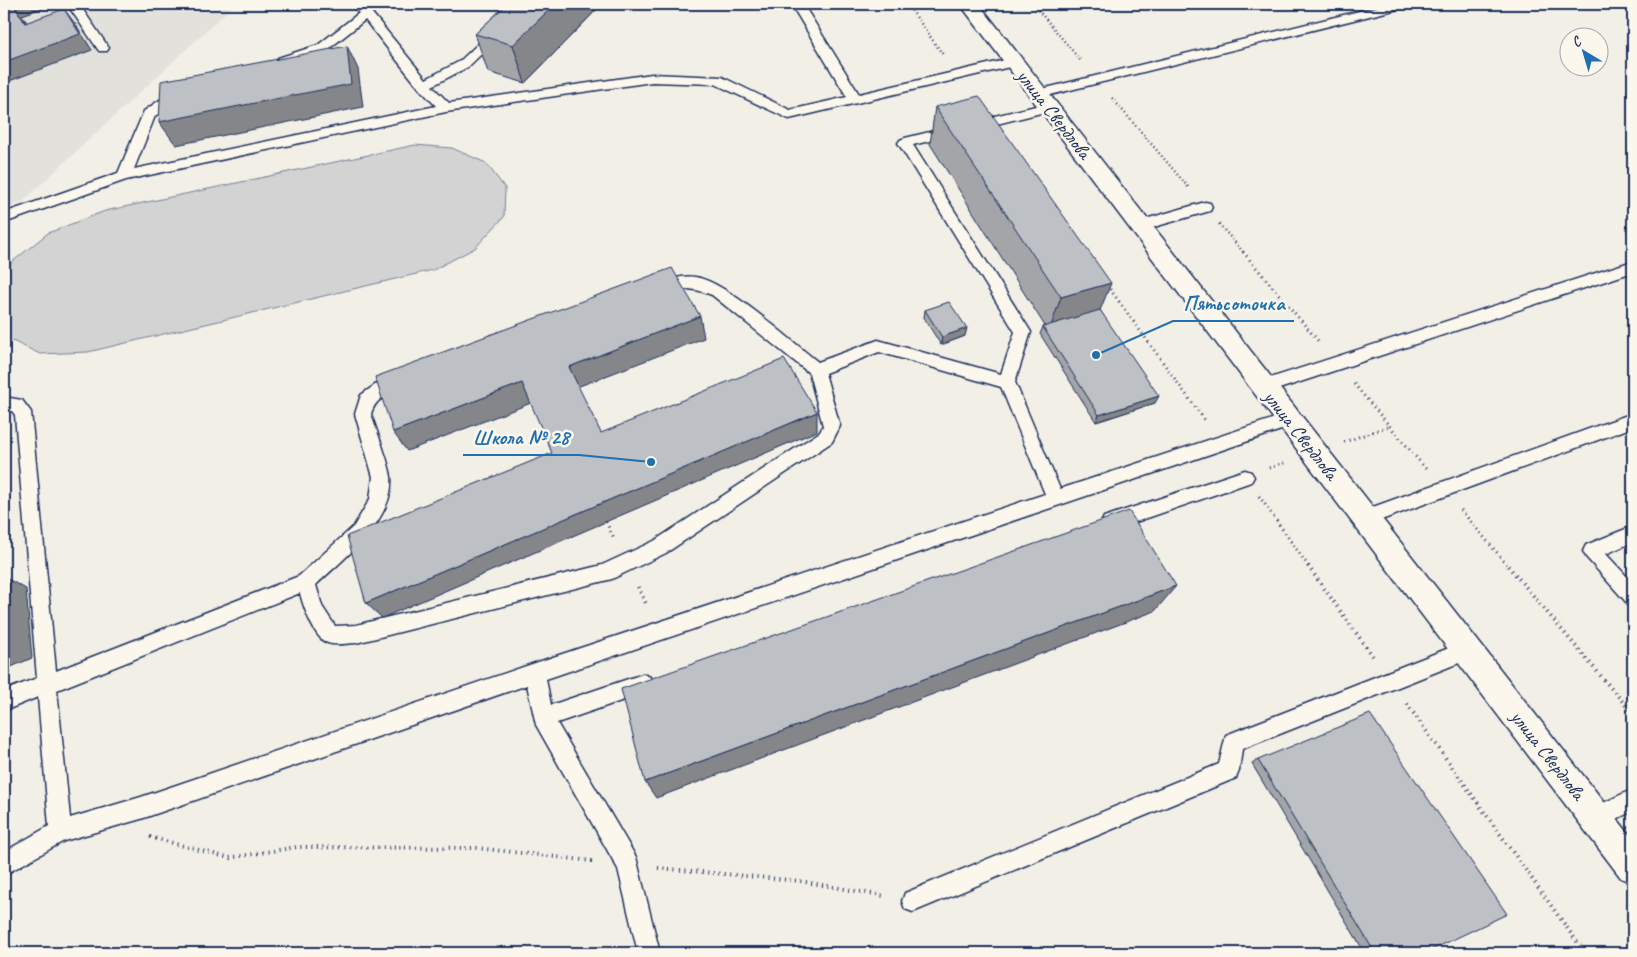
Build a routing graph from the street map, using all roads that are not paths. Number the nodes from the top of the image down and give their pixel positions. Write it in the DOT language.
graph roads {
  1 [pos="72,4"];
  2 [pos="355,4"];
  3 [pos="527,4"];
  4 [pos="797,4"];
  5 [pos="969,4"];
  6 [pos="1402,4"];
  7 [pos="369,9"];
  8 [pos="102,48"];
  9 [pos="1014,62"];
  10 [pos="267,66"];
  11 [pos="424,86"];
  12 [pos="193,90"];
  13 [pos="855,100"];
  14 [pos="1043,100"];
  15 [pos="446,108"];
  16 [pos="124,176"];
  17 [pos="1205,208"];
  18 [pos="4,218"];
  19 [pos="1140,226"];
  20 [pos="1633,266"];
  21 [pos="644,295"];
  22 [pos="816,370"];
  23 [pos="418,377"];
  24 [pos="1007,382"];
  25 [pos="1264,387"];
  26 [pos="4,404"];
  27 [pos="1290,420"];
  28 [pos="1633,420"];
  29 [pos="1245,477"];
  30 [pos="1056,498"];
  31 [pos="1365,518"];
  32 [pos="1095,528"];
  33 [pos="1633,534"];
  34 [pos="306,582"];
  35 [pos="1633,596"];
  36 [pos="1467,650"];
  37 [pos="535,673"];
  38 [pos="664,676"];
  39 [pos="47,683"];
  40 [pos="4,701"];
  41 [pos="543,718"];
  42 [pos="1633,800"];
  43 [pos="1596,818"];
  44 [pos="60,832"];
  45 [pos="4,864"];
  46 [pos="1633,866"];
  47 [pos="913,901"];
  48 [pos="650,953"];
  1 -- 8 [label="lane"];
  2 -- 7 [label="lane"];
  3 -- 11 [label="lane"];
  4 -- 13 [label="lane"];
  5 -- 9 [label="main road, улица Свердлова"];
  6 -- 14 [label="lane"];
  7 -- 10 [label="lane"];
  7 -- 11 [label="lane"];
  9 -- 13 [label="lane"];
  9 -- 14 [label="main road, улица Свердлова"];
  11 -- 15 [label="lane"];
  12 -- 16 [label="lane"];
  13 -- 15 [label="lane"];
  14 -- 19 [label="main road, улица Свердлова"];
  14 -- 24 [label="lane"];
  15 -- 16 [label="lane"];
  16 -- 18 [label="lane"];
  17 -- 19 [label="lane"];
  19 -- 25 [label="main road, улица Свердлова"];
  20 -- 25 [label="lane"];
  21 -- 22 [label="lane"];
  22 -- 24 [label="lane"];
  22 -- 34 [label="lane"];
  23 -- 34 [label="lane"];
  24 -- 30 [label="lane"];
  25 -- 27 [label="main road, улица Свердлова"];
  26 -- 39 [label="lane"];
  27 -- 30 [label="lane"];
  27 -- 31 [label="main road, улица Свердлова"];
  28 -- 31 [label="lane"];
  29 -- 32 [label="lane"];
  30 -- 37 [label="lane"];
  31 -- 36 [label="main road, улица Свердлова"];
  33 -- 35 [label="lane"];
  34 -- 39 [label="lane"];
  36 -- 43 [label="main road, улица Свердлова"];
  36 -- 47 [label="lane"];
  37 -- 41 [label="lane"];
  37 -- 44 [label="lane"];
  38 -- 41 [label="lane"];
  39 -- 40 [label="lane"];
  39 -- 44 [label="lane"];
  41 -- 48 [label="lane"];
  42 -- 43 [label="lane"];
  43 -- 46 [label="main road, улица Свердлова"];
  44 -- 45 [label="lane"];
}
